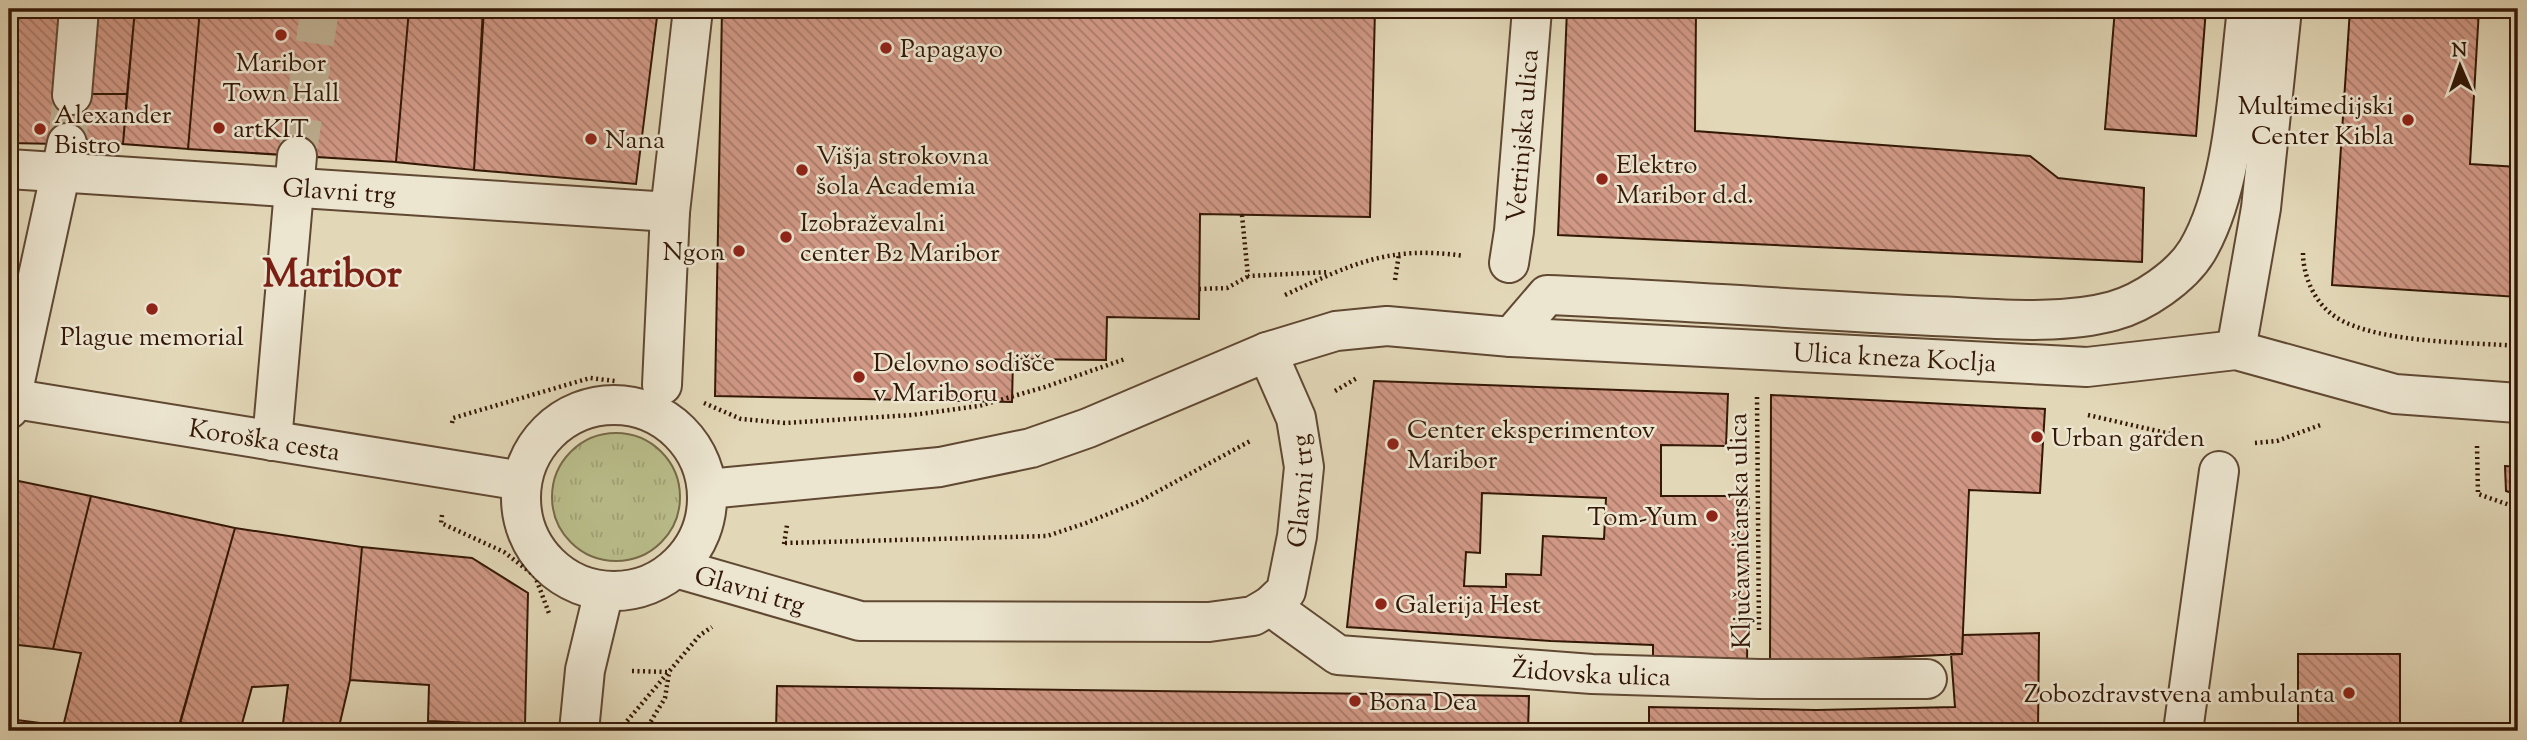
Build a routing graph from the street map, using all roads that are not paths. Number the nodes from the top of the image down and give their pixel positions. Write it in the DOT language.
graph roads {
  1 [pos="79,9"];
  2 [pos="693,9"];
  3 [pos="1532,9"];
  4 [pos="2247,9"];
  5 [pos="2282,9"];
  6 [pos="72,94"];
  7 [pos="65,158"];
  8 [pos="9,169"];
  9 [pos="296,172"];
  10 [pos="672,199"];
  11 [pos="1509,263"];
  12 [pos="1511,337"];
  13 [pos="2236,350"];
  14 [pos="1267,352"];
  15 [pos="662,385"];
  16 [pos="9,401"];
  17 [pos="2518,403"];
  18 [pos="272,441"];
  19 [pos="2208,456"];
  20 [pos="522,481"];
  21 [pos="708,489"];
  22 [pos="676,568"];
  23 [pos="604,591"];
  24 [pos="1270,606"];
  25 [pos="1927,679"];
  26 [pos="579,731"];
  27 [pos="2183,731"];
  1 -- 6 [label="street"];
  2 -- 10 [label="street"];
  3 -- 11 [label="street, Vetrinjska ulica"];
  4 -- 12 [label="street"];
  5 -- 13 [label="street"];
  7 -- 8 [label="street, Glavni trg"];
  7 -- 9 [label="street, Glavni trg"];
  7 -- 16 [label="street"];
  9 -- 10 [label="street, Glavni trg"];
  9 -- 18 [label="street"];
  10 -- 15 [label="street"];
  12 -- 13 [label="street, Ulica kneza Koclja"];
  12 -- 14 [label="street, Ulica kneza Koclja"];
  13 -- 17 [label="street, Ulica kneza Koclja"];
  14 -- 21 [label="street"];
  14 -- 24 [label="street, Glavni trg"];
  16 -- 18 [label="street, Koroška cesta"];
  18 -- 20 [label="street, Koroška cesta"];
  19 -- 27 [label="street"];
  20 -- 21 [label="street, Glavni trg"];
  20 -- 23 [label="street, Glavni trg"];
  21 -- 22 [label="street, Glavni trg"];
  22 -- 23 [label="street, Glavni trg"];
  22 -- 24 [label="street, Glavni trg"];
  23 -- 26 [label="street"];
  24 -- 25 [label="street, Židovska ulica"];
}
